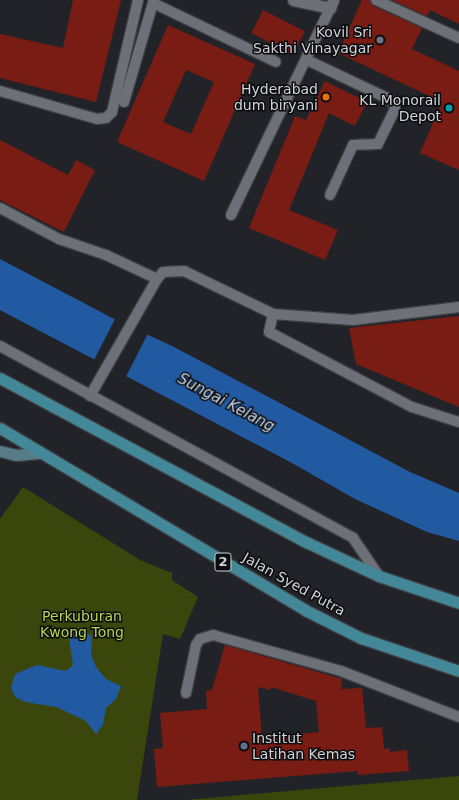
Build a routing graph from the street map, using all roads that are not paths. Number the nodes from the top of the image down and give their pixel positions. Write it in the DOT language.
graph roads {
  1 [pos="138,0"];
  2 [pos="293,0"];
  3 [pos="376,0"];
  4 [pos="153,2"];
  5 [pos="332,4"];
  6 [pos="459,38"];
  7 [pos="307,60"];
  8 [pos="276,62"];
  9 [pos="0,92"];
  10 [pos="124,102"];
  11 [pos="330,196"];
  12 [pos="0,208"];
  13 [pos="231,215"];
  14 [pos="155,282"];
  15 [pos="459,307"];
  16 [pos="273,314"];
  17 [pos="0,346"];
  18 [pos="0,378"];
  19 [pos="92,392"];
  20 [pos="459,422"];
  21 [pos="0,428"];
  22 [pos="0,451"];
  23 [pos="41,453"];
  24 [pos="379,576"];
  25 [pos="459,603"];
  26 [pos="459,670"];
  27 [pos="186,693"];
  28 [pos="459,717"];
  1 -- 9 [label="lane"];
  2 -- 5 [label="street"];
  3 -- 6 [label="lane"];
  4 -- 8 [label="lane"];
  4 -- 10 [label="lane"];
  5 -- 7 [label="lane"];
  7 -- 11 [label="lane"];
  7 -- 13 [label="lane"];
  12 -- 14 [label="lane"];
  14 -- 16 [label="lane"];
  14 -- 19 [label="lane"];
  15 -- 16 [label="lane"];
  16 -- 20 [label="lane"];
  17 -- 19 [label="lane"];
  18 -- 24 [label="main road"];
  19 -- 24 [label="lane"];
  21 -- 23 [label="main road, Jalan Syed Putra / 2"];
  22 -- 23 [label="main road"];
  23 -- 26 [label="main road, Jalan Syed Putra / 2"];
  24 -- 25 [label="main road"];
  27 -- 28 [label="lane"];
}
